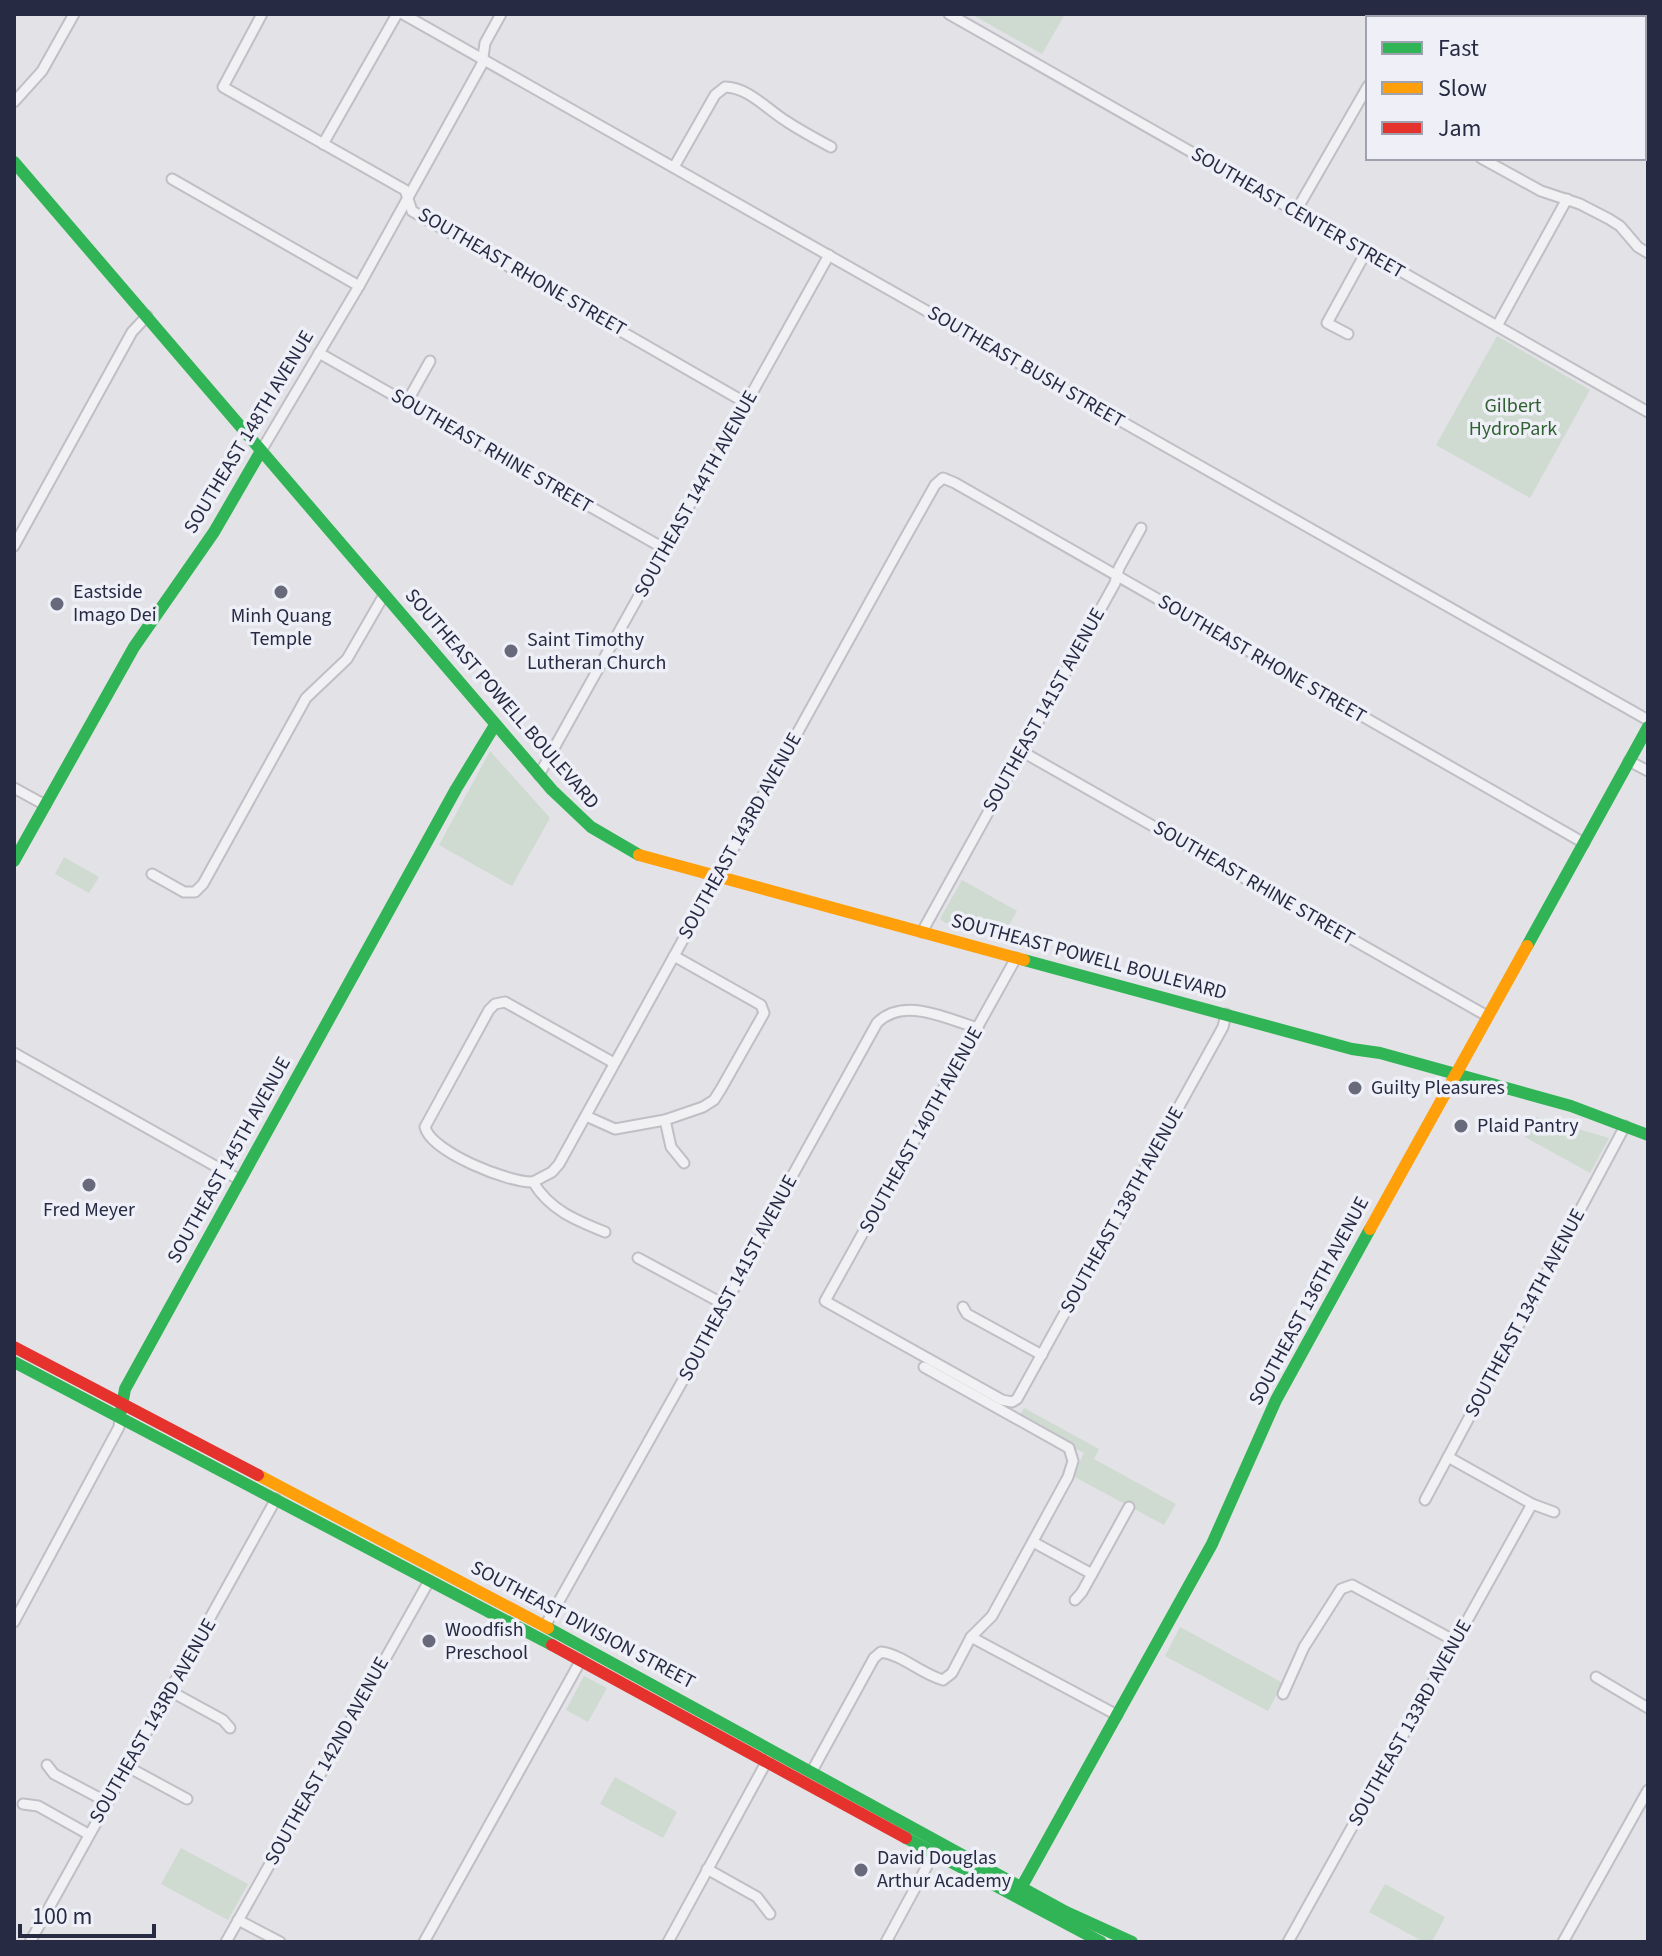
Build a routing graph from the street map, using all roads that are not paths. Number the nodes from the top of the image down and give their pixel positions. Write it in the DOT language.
graph roads {
  1 [pos="74,14"];
  2 [pos="262,14"];
  3 [pos="397,14"];
  4 [pos="403,14"];
  5 [pos="501,14"];
  6 [pos="949,14"];
  7 [pos="483,58"];
  8 [pos="1366,93"];
  9 [pos="14,102"];
  10 [pos="323,144"];
  11 [pos="831,147"];
  12 [pos="1485,160"];
  13 [pos="14,162"];
  14 [pos="674,167"];
  15 [pos="172,179"];
  16 [pos="408,199"];
  17 [pos="1567,199"];
  18 [pos="1296,211"];
  19 [pos="1366,252"];
  20 [pos="1648,253"];
  21 [pos="829,255"];
  22 [pos="359,286"];
  23 [pos="147,316"];
  24 [pos="1497,326"];
  25 [pos="1348,334"];
  26 [pos="319,353"];
  27 [pos="430,361"];
  28 [pos="407,402"];
  29 [pos="746,403"];
  30 [pos="1648,412"];
  31 [pos="261,451"];
  32 [pos="939,480"];
  33 [pos="1141,528"];
  34 [pos="14,546"];
  35 [pos="665,549"];
  36 [pos="1117,576"];
  37 [pos="384,595"];
  38 [pos="1648,720"];
  39 [pos="495,725"];
  40 [pos="1648,727"];
  41 [pos="1021,751"];
  42 [pos="1629,761"];
  43 [pos="1648,771"];
  44 [pos="539,775"];
  45 [pos="14,788"];
  46 [pos="45,805"];
  47 [pos="1584,843"];
  48 [pos="14,861"];
  49 [pos="152,874"];
  50 [pos="716,877"];
  51 [pos="922,932"];
  52 [pos="674,956"];
  53 [pos="1016,958"];
  54 [pos="1226,1014"];
  55 [pos="1487,1016"];
  56 [pos="978,1028"];
  57 [pos="14,1053"];
  58 [pos="614,1063"];
  59 [pos="1453,1078"];
  60 [pos="586,1116"];
  61 [pos="665,1120"];
  62 [pos="1625,1126"];
  63 [pos="1648,1135"];
  64 [pos="684,1163"];
  65 [pos="240,1180"];
  66 [pos="533,1182"];
  67 [pos="605,1232"];
  68 [pos="638,1258"];
  69 [pos="724,1307"];
  70 [pos="963,1307"];
  71 [pos="14,1347"];
  72 [pos="1042,1355"];
  73 [pos="14,1362"];
  74 [pos="924,1367"];
  75 [pos="1012,1402"];
  76 [pos="121,1411"];
  77 [pos="1448,1457"];
  78 [pos="276,1499"];
  79 [pos="1425,1500"];
  80 [pos="1532,1504"];
  81 [pos="1129,1507"];
  82 [pos="319,1508"];
  83 [pos="1554,1512"];
  84 [pos="1033,1542"];
  85 [pos="1092,1574"];
  86 [pos="429,1581"];
  87 [pos="1075,1600"];
  88 [pos="14,1622"];
  89 [pos="545,1626"];
  90 [pos="535,1636"];
  91 [pos="971,1637"];
  92 [pos="1455,1641"];
  93 [pos="581,1660"];
  94 [pos="625,1669"];
  95 [pos="1596,1677"];
  96 [pos="170,1691"];
  97 [pos="1283,1694"];
  98 [pos="1648,1708"];
  99 [pos="1117,1715"];
  100 [pos="230,1728"];
  101 [pos="770,1756"];
  102 [pos="47,1765"];
  103 [pos="128,1767"];
  104 [pos="812,1771"];
  105 [pos="1648,1790"];
  106 [pos="187,1799"];
  107 [pos="107,1802"];
  108 [pos="23,1804"];
  109 [pos="88,1834"];
  110 [pos="934,1853"];
  111 [pos="707,1869"];
  112 [pos="1018,1892"];
  113 [pos="770,1914"];
  114 [pos="238,1920"];
  115 [pos="30,1942"];
  116 [pos="226,1942"];
  117 [pos="280,1942"];
  118 [pos="424,1942"];
  119 [pos="668,1942"];
  120 [pos="886,1942"];
  121 [pos="1101,1942"];
  122 [pos="1132,1942"];
  123 [pos="1288,1942"];
  124 [pos="1563,1942"];
  1 -- 9 [label="street"];
  2 -- 10 [label="street, SOUTHEAST RHONE STREET"];
  3 -- 10 [label="street"];
  4 -- 7 [label="street, SOUTHEAST BUSH STREET"];
  5 -- 7 [label="street, SOUTHEAST 148TH AVENUE"];
  6 -- 18 [label="street, SOUTHEAST CENTER STREET"];
  7 -- 14 [label="street, SOUTHEAST BUSH STREET"];
  7 -- 16 [label="street, SOUTHEAST 148TH AVENUE"];
  8 -- 18 [label="street"];
  10 -- 16 [label="street, SOUTHEAST RHONE STREET"];
  11 -- 14 [label="street"];
  12 -- 17 [label="street"];
  13 -- 23 [label="main road, SOUTHEAST POWELL BOULEVARD"];
  14 -- 21 [label="street, SOUTHEAST BUSH STREET"];
  15 -- 22 [label="street"];
  16 -- 22 [label="street, SOUTHEAST 148TH AVENUE"];
  16 -- 29 [label="street, SOUTHEAST RHONE STREET"];
  17 -- 20 [label="street"];
  17 -- 24 [label="street"];
  18 -- 19 [label="street, SOUTHEAST CENTER STREET"];
  19 -- 24 [label="street, SOUTHEAST CENTER STREET"];
  19 -- 25 [label="street"];
  21 -- 29 [label="street, SOUTHEAST 144TH AVENUE"];
  21 -- 38 [label="street, SOUTHEAST BUSH STREET"];
  22 -- 26 [label="street, SOUTHEAST 148TH AVENUE"];
  23 -- 31 [label="main road, SOUTHEAST POWELL BOULEVARD"];
  23 -- 34 [label="street"];
  24 -- 30 [label="street, SOUTHEAST CENTER STREET"];
  26 -- 28 [label="street, SOUTHEAST RHINE STREET"];
  26 -- 31 [label="street, SOUTHEAST 148TH AVENUE"];
  27 -- 28 [label="street"];
  28 -- 35 [label="street, SOUTHEAST RHINE STREET"];
  29 -- 35 [label="street, SOUTHEAST 144TH AVENUE"];
  31 -- 37 [label="main road, SOUTHEAST POWELL BOULEVARD"];
  31 -- 46 [label="main road, SOUTHEAST 148TH AVENUE"];
  32 -- 36 [label="street, SOUTHEAST RHONE STREET"];
  32 -- 50 [label="street, SOUTHEAST 143RD AVENUE"];
  33 -- 36 [label="street, SOUTHEAST 141ST AVENUE"];
  35 -- 44 [label="street, SOUTHEAST 144TH AVENUE"];
  36 -- 41 [label="street, SOUTHEAST 141ST AVENUE"];
  36 -- 47 [label="street, SOUTHEAST RHONE STREET"];
  37 -- 39 [label="main road, SOUTHEAST POWELL BOULEVARD"];
  37 -- 49 [label="street"];
  39 -- 44 [label="main road, SOUTHEAST POWELL BOULEVARD"];
  39 -- 65 [label="main road, SOUTHEAST 145TH AVENUE"];
  40 -- 42 [label="main road, SOUTHEAST 136TH AVENUE"];
  41 -- 51 [label="street, SOUTHEAST 141ST AVENUE"];
  41 -- 55 [label="street, SOUTHEAST RHINE STREET"];
  42 -- 43 [label="street"];
  42 -- 47 [label="main road, SOUTHEAST 136TH AVENUE"];
  44 -- 50 [label="main road, SOUTHEAST POWELL BOULEVARD"];
  45 -- 46 [label="street"];
  46 -- 48 [label="main road, SOUTHEAST 148TH AVENUE"];
  47 -- 55 [label="main road, SOUTHEAST 136TH AVENUE"];
  50 -- 51 [label="main road, SOUTHEAST POWELL BOULEVARD"];
  50 -- 52 [label="street, SOUTHEAST 143RD AVENUE"];
  51 -- 53 [label="main road, SOUTHEAST POWELL BOULEVARD"];
  52 -- 58 [label="street, SOUTHEAST 143RD AVENUE"];
  52 -- 61 [label="street"];
  53 -- 54 [label="main road, SOUTHEAST POWELL BOULEVARD"];
  53 -- 56 [label="street, SOUTHEAST 140TH AVENUE"];
  54 -- 59 [label="main road, SOUTHEAST POWELL BOULEVARD"];
  54 -- 72 [label="street, SOUTHEAST 138TH AVENUE"];
  55 -- 59 [label="main road, SOUTHEAST 136TH AVENUE"];
  56 -- 69 [label="street, SOUTHEAST 141ST AVENUE"];
  56 -- 75 [label="street, SOUTHEAST 140TH AVENUE"];
  57 -- 65 [label="street"];
  58 -- 60 [label="street, SOUTHEAST 143RD AVENUE"];
  58 -- 66 [label="street"];
  59 -- 62 [label="main road, SOUTHEAST POWELL BOULEVARD"];
  59 -- 99 [label="main road, SOUTHEAST 136TH AVENUE"];
  60 -- 61 [label="street"];
  60 -- 66 [label="street, SOUTHEAST 143RD AVENUE"];
  61 -- 64 [label="street"];
  62 -- 63 [label="main road, SOUTHEAST POWELL BOULEVARD"];
  62 -- 77 [label="street, SOUTHEAST 134TH AVENUE"];
  65 -- 76 [label="main road, SOUTHEAST 145TH AVENUE"];
  66 -- 67 [label="street"];
  68 -- 69 [label="street"];
  69 -- 89 [label="street, SOUTHEAST 141ST AVENUE"];
  70 -- 72 [label="street"];
  71 -- 76 [label="main road, SOUTHEAST DIVISION STREET"];
  72 -- 75 [label="street, SOUTHEAST 138TH AVENUE"];
  73 -- 76 [label="main road, SOUTHEAST DIVISION STREET"];
  74 -- 84 [label="street"];
  76 -- 78 [label="main road, SOUTHEAST DIVISION STREET"];
  76 -- 82 [label="main road, SOUTHEAST DIVISION STREET"];
  76 -- 88 [label="street, SOUTHEAST 145TH AVENUE"];
  77 -- 79 [label="street, SOUTHEAST 134TH AVENUE"];
  77 -- 80 [label="street"];
  78 -- 82 [label="main road"];
  78 -- 86 [label="main road, SOUTHEAST DIVISION STREET"];
  78 -- 96 [label="street, SOUTHEAST 143RD AVENUE"];
  80 -- 83 [label="street"];
  80 -- 92 [label="street, SOUTHEAST 133RD AVENUE"];
  81 -- 85 [label="street"];
  82 -- 89 [label="main road, SOUTHEAST DIVISION STREET"];
  84 -- 85 [label="street"];
  84 -- 91 [label="street"];
  85 -- 87 [label="street"];
  86 -- 90 [label="main road, SOUTHEAST DIVISION STREET"];
  86 -- 114 [label="street, SOUTHEAST 142ND AVENUE"];
  89 -- 90 [label="main road"];
  89 -- 94 [label="main road, SOUTHEAST DIVISION STREET"];
  90 -- 93 [label="main road, SOUTHEAST DIVISION STREET"];
  91 -- 99 [label="street"];
  91 -- 104 [label="street"];
  92 -- 97 [label="street"];
  92 -- 123 [label="street, SOUTHEAST 133RD AVENUE"];
  93 -- 94 [label="main road"];
  93 -- 101 [label="main road, SOUTHEAST DIVISION STREET"];
  93 -- 118 [label="street"];
  94 -- 101 [label="main road, SOUTHEAST DIVISION STREET"];
  95 -- 98 [label="street"];
  96 -- 100 [label="street"];
  96 -- 103 [label="street, SOUTHEAST 143RD AVENUE"];
  99 -- 112 [label="main road, SOUTHEAST 136TH AVENUE"];
  101 -- 104 [label="main road, SOUTHEAST DIVISION STREET"];
  101 -- 110 [label="main road, SOUTHEAST DIVISION STREET"];
  101 -- 111 [label="street"];
  102 -- 107 [label="street"];
  103 -- 106 [label="street"];
  103 -- 107 [label="street, SOUTHEAST 143RD AVENUE"];
  104 -- 112 [label="main road, SOUTHEAST DIVISION STREET"];
  105 -- 124 [label="street"];
  107 -- 109 [label="street, SOUTHEAST 143RD AVENUE"];
  108 -- 109 [label="street"];
  109 -- 115 [label="street, SOUTHEAST 143RD AVENUE"];
  110 -- 112 [label="main road, SOUTHEAST DIVISION STREET"];
  110 -- 120 [label="street"];
  111 -- 113 [label="street"];
  111 -- 119 [label="street"];
  112 -- 121 [label="main road, SOUTHEAST DIVISION STREET"];
  112 -- 122 [label="main road, SOUTHEAST DIVISION STREET"];
  114 -- 116 [label="street, SOUTHEAST 142ND AVENUE"];
  114 -- 117 [label="street"];
}
